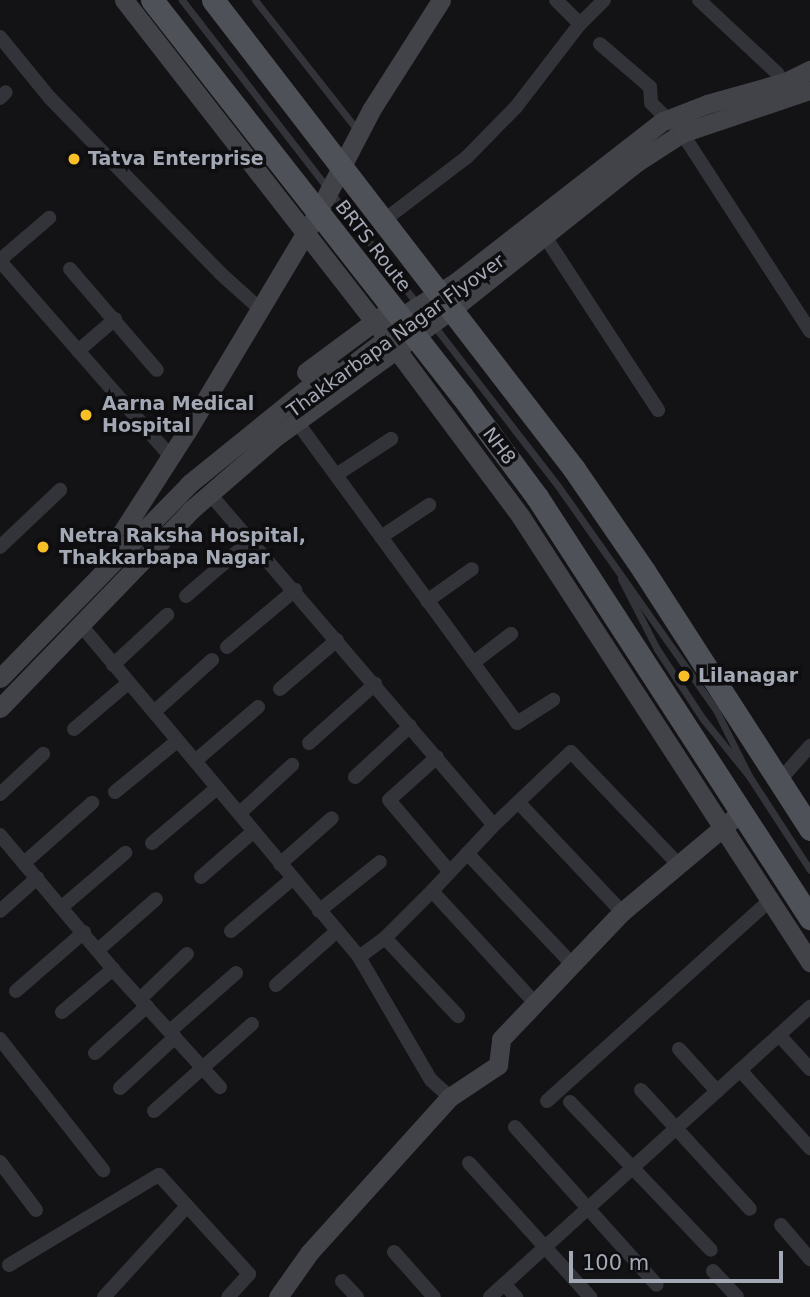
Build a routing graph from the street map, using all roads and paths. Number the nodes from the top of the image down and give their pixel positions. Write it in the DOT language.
graph roads {
  1 [pos="124,0"];
  2 [pos="152,0"];
  3 [pos="182,0"];
  4 [pos="213,0"];
  5 [pos="255,0"];
  6 [pos="441,0"];
  7 [pos="556,0"];
  8 [pos="604,0"];
  9 [pos="699,0"];
  10 [pos="580,24"];
  11 [pos="0,37"];
  12 [pos="600,44"];
  13 [pos="810,58"];
  14 [pos="810,70"];
  15 [pos="778,74"];
  16 [pos="810,80"];
  17 [pos="810,90"];
  18 [pos="661,111"];
  19 [pos="359,132"];
  20 [pos="682,133"];
  21 [pos="341,166"];
  22 [pos="329,189"];
  23 [pos="318,212"];
  24 [pos="49,218"];
  25 [pos="383,221"];
  26 [pos="306,232"];
  27 [pos="544,235"];
  28 [pos="0,260"];
  29 [pos="70,269"];
  30 [pos="412,296"];
  31 [pos="260,309"];
  32 [pos="115,319"];
  33 [pos="374,321"];
  34 [pos="424,329"];
  35 [pos="810,331"];
  36 [pos="78,351"];
  37 [pos="157,370"];
  38 [pos="657,410"];
  39 [pos="297,422"];
  40 [pos="391,439"];
  41 [pos="171,457"];
  42 [pos="336,475"];
  43 [pos="60,489"];
  44 [pos="210,494"];
  45 [pos="429,505"];
  46 [pos="381,537"];
  47 [pos="117,540"];
  48 [pos="251,540"];
  49 [pos="0,547"];
  50 [pos="611,560"];
  51 [pos="139,561"];
  52 [pos="472,569"];
  53 [pos="295,590"];
  54 [pos="186,596"];
  55 [pos="427,601"];
  56 [pos="167,615"];
  57 [pos="80,624"];
  58 [pos="511,634"];
  59 [pos="337,640"];
  60 [pos="227,647"];
  61 [pos="212,660"];
  62 [pos="0,661"];
  63 [pos="473,663"];
  64 [pos="113,665"];
  65 [pos="0,678"];
  66 [pos="128,683"];
  67 [pos="375,684"];
  68 [pos="279,689"];
  69 [pos="0,692"];
  70 [pos="554,700"];
  71 [pos="258,707"];
  72 [pos="0,708"];
  73 [pos="153,712"];
  74 [pos="410,726"];
  75 [pos="74,729"];
  76 [pos="177,740"];
  77 [pos="309,743"];
  78 [pos="810,746"];
  79 [pos="43,754"];
  80 [pos="437,757"];
  81 [pos="195,761"];
  82 [pos="292,765"];
  83 [pos="749,776"];
  84 [pos="355,777"];
  85 [pos="779,781"];
  86 [pos="217,788"];
  87 [pos="115,792"];
  88 [pos="0,794"];
  89 [pos="92,803"];
  90 [pos="519,803"];
  91 [pos="742,812"];
  92 [pos="240,813"];
  93 [pos="332,818"];
  94 [pos="494,825"];
  95 [pos="723,827"];
  96 [pos="810,829"];
  97 [pos="254,831"];
  98 [pos="0,835"];
  99 [pos="152,843"];
  100 [pos="125,853"];
  101 [pos="467,853"];
  102 [pos="380,862"];
  103 [pos="24,863"];
  104 [pos="280,863"];
  105 [pos="677,863"];
  106 [pos="810,870"];
  107 [pos="450,872"];
  108 [pos="37,877"];
  109 [pos="201,877"];
  110 [pos="292,879"];
  111 [pos="432,891"];
  112 [pos="156,899"];
  113 [pos="770,900"];
  114 [pos="62,906"];
  115 [pos="0,911"];
  116 [pos="320,911"];
  117 [pos="622,912"];
  118 [pos="810,918"];
  119 [pos="230,931"];
  120 [pos="337,931"];
  121 [pos="84,932"];
  122 [pos="385,937"];
  123 [pos="98,950"];
  124 [pos="187,954"];
  125 [pos="359,957"];
  126 [pos="810,962"];
  127 [pos="572,964"];
  128 [pos="113,969"];
  129 [pos="236,973"];
  130 [pos="276,985"];
  131 [pos="16,991"];
  132 [pos="143,1002"];
  133 [pos="535,1003"];
  134 [pos="810,1007"];
  135 [pos="62,1012"];
  136 [pos="458,1016"];
  137 [pos="252,1024"];
  138 [pos="173,1034"];
  139 [pos="779,1035"];
  140 [pos="0,1039"];
  141 [pos="679,1049"];
  142 [pos="96,1053"];
  143 [pos="203,1067"];
  144 [pos="810,1069"];
  145 [pos="740,1070"];
  146 [pos="220,1087"];
  147 [pos="120,1088"];
  148 [pos="641,1090"];
  149 [pos="717,1091"];
  150 [pos="450,1097"];
  151 [pos="547,1101"];
  152 [pos="570,1101"];
  153 [pos="154,1111"];
  154 [pos="515,1127"];
  155 [pos="675,1129"];
  156 [pos="810,1148"];
  157 [pos="0,1162"];
  158 [pos="469,1163"];
  159 [pos="632,1168"];
  160 [pos="103,1170"];
  161 [pos="187,1206"];
  162 [pos="589,1208"];
  163 [pos="750,1209"];
  164 [pos="36,1210"];
  165 [pos="780,1225"];
  166 [pos="545,1247"];
  167 [pos="711,1250"];
  168 [pos="394,1252"];
  169 [pos="810,1259"];
  170 [pos="9,1265"];
  171 [pos="713,1271"];
  172 [pos="342,1281"];
  173 [pos="505,1284"];
  174 [pos="657,1285"];
  175 [pos="104,1297"];
  176 [pos="228,1297"];
  177 [pos="278,1297"];
  178 [pos="357,1297"];
  179 [pos="434,1297"];
  180 [pos="490,1297"];
  181 [pos="516,1297"];
  182 [pos="590,1297"];
  183 [pos="737,1297"];
  1 -- 26 [label="street"];
  2 -- 23 [label="main road, NH8"];
  3 -- 22 [label="lane, BRTS Route"];
  4 -- 21 [label="main road, NH8"];
  5 -- 19 [label="lane"];
  6 -- 19 [label="street"];
  7 -- 10 [label="street"];
  8 -- 10 [label="street"];
  9 -- 15 [label="street"];
  10 -- 25 [label="street"];
  11 -- 31 [label="street"];
  12 -- 18 [label="street"];
  13 -- 15 [label="street"];
  14 -- 65 [label="street, Thakkarbapa Nagar Flyover"];
  15 -- 18 [label="street"];
  16 -- 69 [label="street, Thakkarbapa Nagar Flyover"];
  17 -- 20 [label="street"];
  18 -- 20 [label="street"];
  18 -- 30 [label="street"];
  19 -- 21 [label="street"];
  20 -- 27 [label="street"];
  20 -- 35 [label="street"];
  21 -- 22 [label="street"];
  21 -- 25 [label="main road, NH8"];
  22 -- 23 [label="street"];
  22 -- 30 [label="lane, BRTS Route"];
  23 -- 26 [label="street"];
  23 -- 30 [label="main road, NH8"];
  24 -- 28 [label="street"];
  25 -- 30 [label="main road, NH8"];
  26 -- 31 [label="street"];
  26 -- 33 [label="street"];
  27 -- 34 [label="street"];
  27 -- 38 [label="street"];
  28 -- 36 [label="street"];
  29 -- 32 [label="street"];
  30 -- 33 [label="street"];
  30 -- 34 [label="main road, NH8"];
  30 -- 34 [label="main road, NH8"];
  31 -- 41 [label="street"];
  32 -- 36 [label="street"];
  32 -- 37 [label="street"];
  33 -- 34 [label="street"];
  33 -- 47 [label="street"];
  34 -- 39 [label="street"];
  34 -- 50 [label="lane"];
  34 -- 85 [label="main road, NH8"];
  34 -- 91 [label="main road, NH8"];
  34 -- 95 [label="street"];
  36 -- 41 [label="street"];
  39 -- 42 [label="street"];
  39 -- 44 [label="street"];
  40 -- 42 [label="street"];
  41 -- 47 [label="street"];
  42 -- 46 [label="street"];
  43 -- 49 [label="street"];
  44 -- 48 [label="street"];
  44 -- 51 [label="street"];
  45 -- 46 [label="street"];
  46 -- 55 [label="street"];
  47 -- 51 [label="street"];
  47 -- 62 [label="street"];
  48 -- 53 [label="street"];
  48 -- 54 [label="street"];
  50 -- 83 [label="lane"];
  50 -- 83 [label="lane"];
  51 -- 57 [label="street"];
  52 -- 55 [label="street"];
  53 -- 59 [label="street"];
  53 -- 60 [label="street"];
  55 -- 63 [label="street"];
  56 -- 64 [label="street"];
  57 -- 64 [label="street"];
  57 -- 72 [label="street"];
  58 -- 63 [label="street"];
  59 -- 67 [label="street"];
  59 -- 68 [label="street"];
  61 -- 73 [label="street"];
  63 -- 70 [label="street"];
  64 -- 66 [label="street"];
  66 -- 73 [label="street"];
  66 -- 75 [label="street"];
  67 -- 74 [label="street"];
  67 -- 77 [label="street"];
  71 -- 81 [label="street"];
  73 -- 76 [label="street"];
  74 -- 80 [label="street"];
  74 -- 84 [label="street"];
  76 -- 81 [label="street"];
  76 -- 87 [label="street"];
  78 -- 85 [label="street"];
  79 -- 88 [label="street"];
  80 -- 94 [label="street"];
  80 -- 107 [label="street"];
  81 -- 86 [label="street"];
  82 -- 92 [label="street"];
  83 -- 106 [label="lane"];
  85 -- 96 [label="main road, NH8"];
  86 -- 92 [label="street"];
  86 -- 99 [label="street"];
  89 -- 103 [label="street"];
  90 -- 94 [label="street"];
  90 -- 105 [label="street"];
  90 -- 117 [label="street"];
  91 -- 95 [label="street"];
  91 -- 118 [label="main road, NH8"];
  92 -- 97 [label="street"];
  93 -- 104 [label="street"];
  94 -- 101 [label="street"];
  95 -- 105 [label="street"];
  95 -- 113 [label="street"];
  97 -- 104 [label="street"];
  97 -- 109 [label="street"];
  98 -- 103 [label="street"];
  100 -- 114 [label="street"];
  101 -- 107 [label="street"];
  101 -- 127 [label="street"];
  102 -- 116 [label="street"];
  103 -- 108 [label="street"];
  104 -- 110 [label="street"];
  105 -- 117 [label="street"];
  107 -- 111 [label="street"];
  108 -- 114 [label="street"];
  108 -- 115 [label="street"];
  110 -- 116 [label="street"];
  110 -- 119 [label="street"];
  111 -- 122 [label="street"];
  111 -- 133 [label="street"];
  112 -- 123 [label="street"];
  113 -- 126 [label="street"];
  113 -- 151 [label="street"];
  114 -- 121 [label="street"];
  116 -- 120 [label="street"];
  117 -- 127 [label="street"];
  120 -- 125 [label="street"];
  120 -- 130 [label="street"];
  121 -- 123 [label="street"];
  121 -- 131 [label="street"];
  122 -- 125 [label="street"];
  122 -- 136 [label="street"];
  123 -- 128 [label="street"];
  124 -- 132 [label="street"];
  125 -- 150 [label="street"];
  127 -- 133 [label="street"];
  128 -- 132 [label="street"];
  128 -- 135 [label="street"];
  129 -- 138 [label="street"];
  132 -- 138 [label="street"];
  132 -- 142 [label="street"];
  133 -- 150 [label="street"];
  134 -- 139 [label="street"];
  137 -- 143 [label="street"];
  138 -- 143 [label="street"];
  138 -- 147 [label="street"];
  139 -- 144 [label="street"];
  139 -- 145 [label="street"];
  140 -- 160 [label="street"];
  141 -- 149 [label="street"];
  143 -- 146 [label="street"];
  143 -- 153 [label="street"];
  145 -- 149 [label="street"];
  145 -- 156 [label="street"];
  148 -- 155 [label="street"];
  149 -- 155 [label="street"];
  150 -- 177 [label="street"];
  152 -- 159 [label="street"];
  154 -- 162 [label="street"];
  155 -- 159 [label="street"];
  155 -- 163 [label="street"];
  157 -- 164 [label="street"];
  158 -- 166 [label="street"];
  159 -- 162 [label="street"];
  159 -- 167 [label="street"];
  161 -- 170 [label="street"];
  161 -- 175 [label="street"];
  161 -- 176 [label="street"];
  162 -- 166 [label="street"];
  162 -- 174 [label="street"];
  165 -- 169 [label="street"];
  166 -- 173 [label="street"];
  166 -- 182 [label="street"];
  168 -- 179 [label="street"];
  171 -- 183 [label="street"];
  172 -- 178 [label="street"];
  173 -- 180 [label="street"];
  173 -- 181 [label="street"];
}
